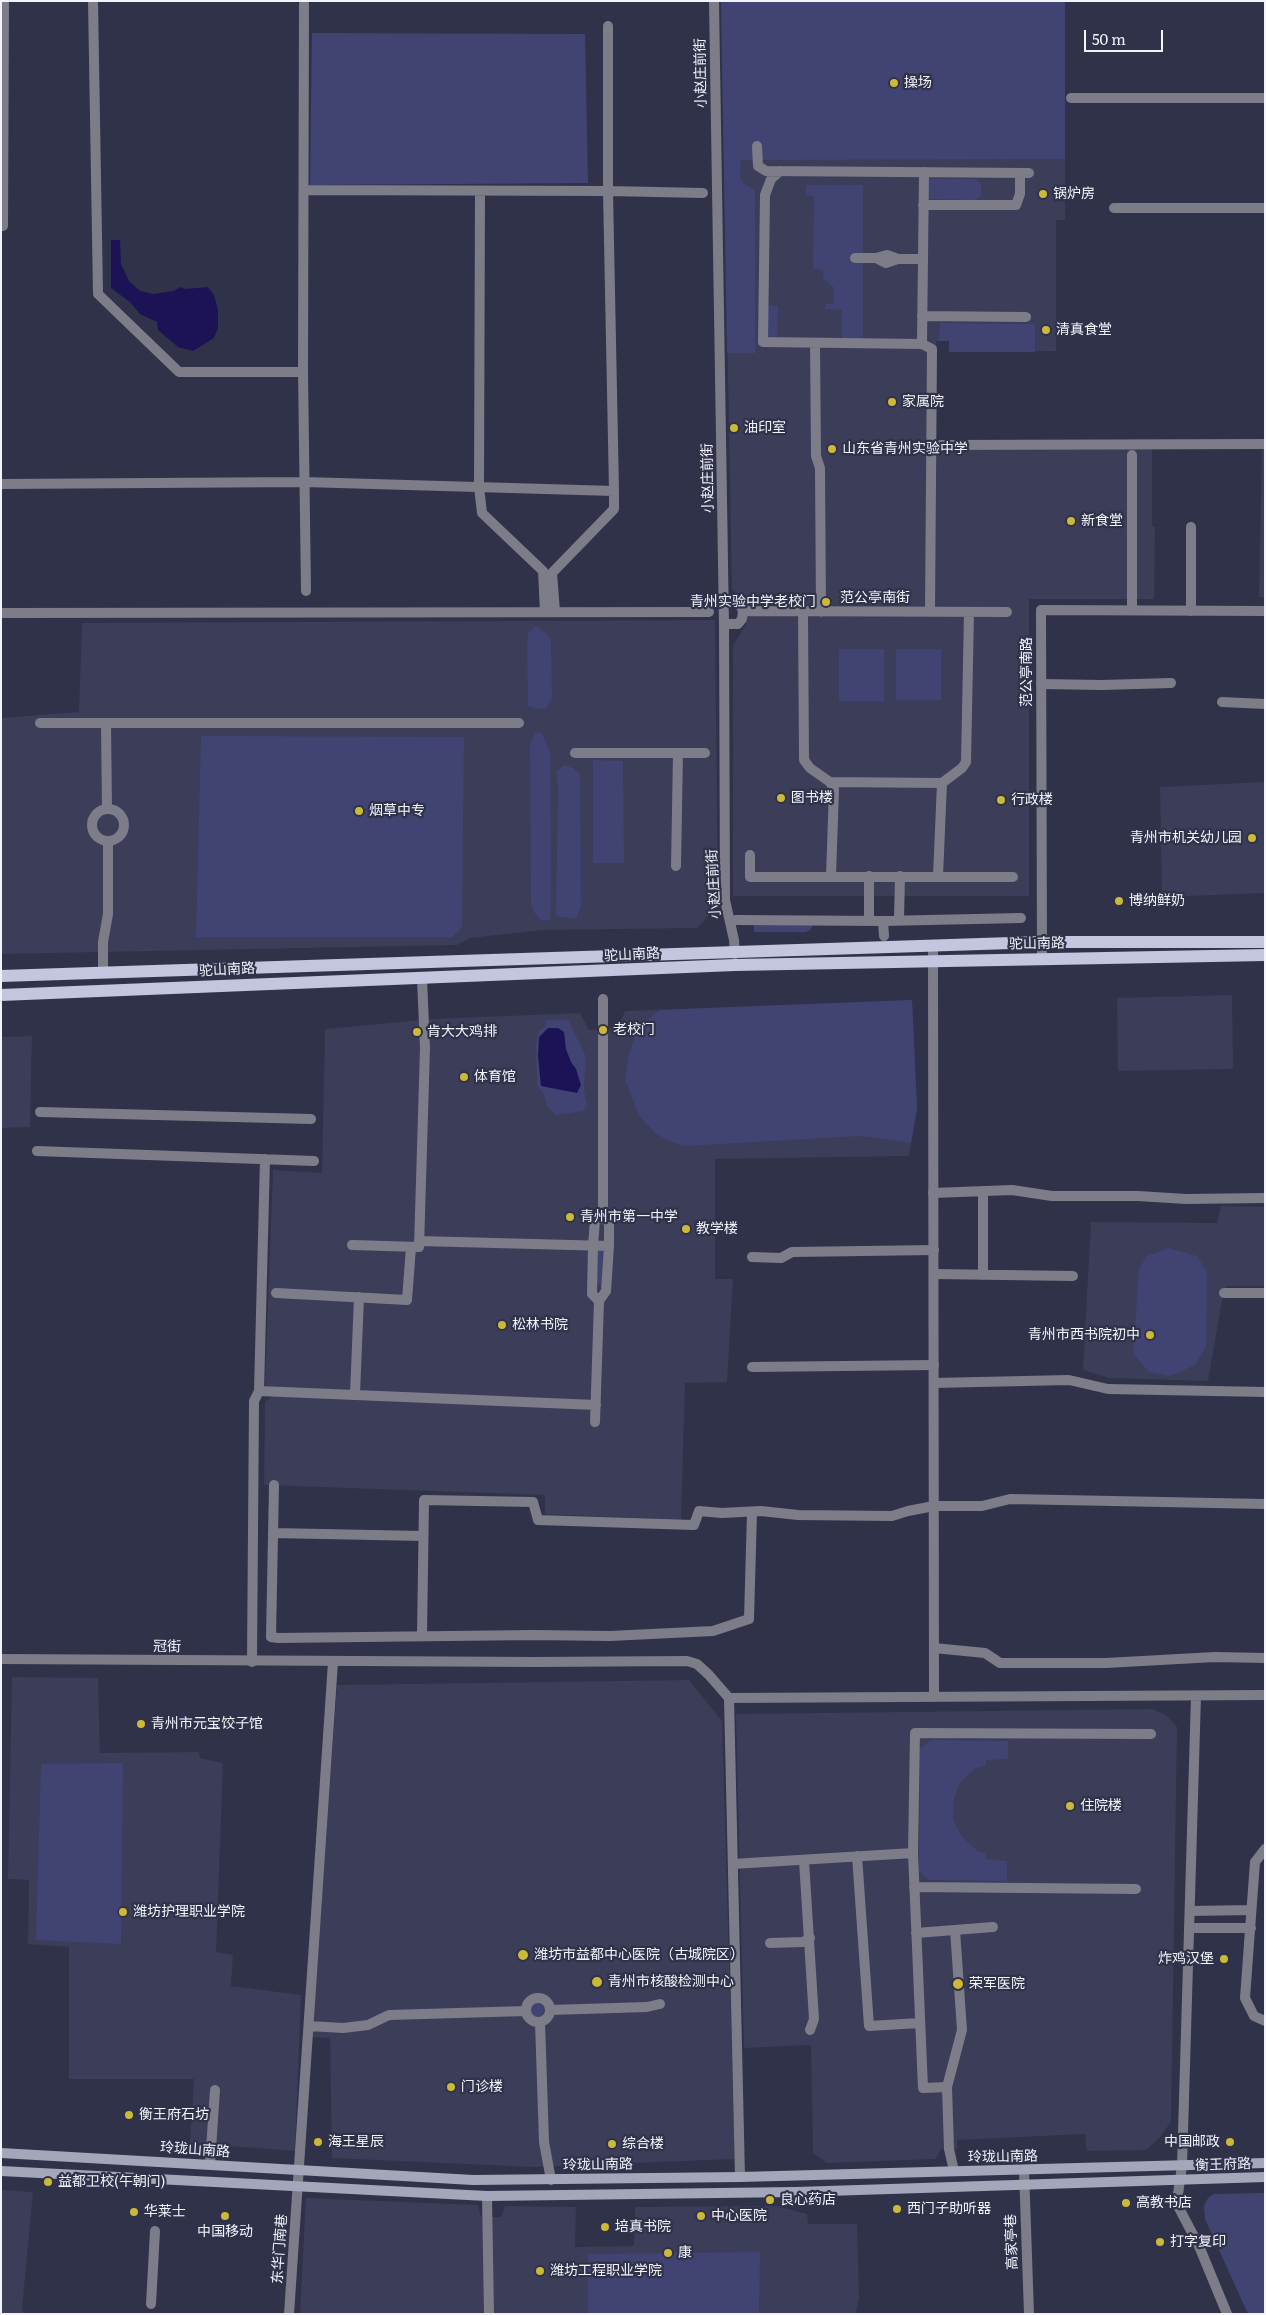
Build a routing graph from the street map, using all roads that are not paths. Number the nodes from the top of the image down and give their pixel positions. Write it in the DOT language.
graph roads {
  1 [pos="4,1"];
  2 [pos="93,1"];
  3 [pos="304,1"];
  4 [pos="714,1"];
  5 [pos="608,26"];
  6 [pos="1071,98"];
  7 [pos="1265,98"];
  8 [pos="757,146"];
  9 [pos="780,170"];
  10 [pos="924,172"];
  11 [pos="304,190"];
  12 [pos="480,191"];
  13 [pos="608,191"];
  14 [pos="703,193"];
  15 [pos="923,205"];
  16 [pos="1114,208"];
  17 [pos="1265,208"];
  18 [pos="1,226"];
  19 [pos="855,258"];
  20 [pos="923,259"];
  21 [pos="922,316"];
  22 [pos="1026,317"];
  23 [pos="815,343"];
  24 [pos="922,344"];
  25 [pos="303,372"];
  26 [pos="1265,444"];
  27 [pos="941,445"];
  28 [pos="1132,455"];
  29 [pos="304,482"];
  30 [pos="1,484"];
  31 [pos="479,487"];
  32 [pos="614,491"];
  33 [pos="1191,527"];
  34 [pos="306,591"];
  35 [pos="723,600"];
  36 [pos="1132,610"];
  37 [pos="743,611"];
  38 [pos="1190,611"];
  39 [pos="1265,611"];
  40 [pos="550,612"];
  41 [pos="709,612"];
  42 [pos="803,612"];
  43 [pos="821,612"];
  44 [pos="930,612"];
  45 [pos="969,612"];
  46 [pos="1007,612"];
  47 [pos="1,613"];
  48 [pos="724,624"];
  49 [pos="1171,683"];
  50 [pos="1041,684"];
  51 [pos="1222,702"];
  52 [pos="1265,704"];
  53 [pos="40,723"];
  54 [pos="106,723"];
  55 [pos="519,723"];
  56 [pos="575,753"];
  57 [pos="678,753"];
  58 [pos="706,753"];
  59 [pos="830,782"];
  60 [pos="942,783"];
  61 [pos="106,809"];
  62 [pos="108,842"];
  63 [pos="750,855"];
  64 [pos="676,866"];
  65 [pos="831,876"];
  66 [pos="869,876"];
  67 [pos="900,876"];
  68 [pos="938,876"];
  69 [pos="1013,877"];
  70 [pos="1021,918"];
  71 [pos="736,920"];
  72 [pos="899,920"];
  73 [pos="869,921"];
  74 [pos="883,921"];
  75 [pos="884,936"];
  76 [pos="1042,942"];
  77 [pos="1265,942"];
  78 [pos="933,947"];
  79 [pos="735,954"];
  80 [pos="1265,955"];
  81 [pos="1042,958"];
  82 [pos="933,960"];
  83 [pos="103,973"];
  84 [pos="1,976"];
  85 [pos="422,979"];
  86 [pos="1,995"];
  87 [pos="603,999"];
  88 [pos="40,1112"];
  89 [pos="311,1119"];
  90 [pos="37,1151"];
  91 [pos="265,1159"];
  92 [pos="314,1161"];
  93 [pos="983,1191"];
  94 [pos="933,1192"];
  95 [pos="1265,1198"];
  96 [pos="603,1218"];
  97 [pos="415,1244"];
  98 [pos="352,1245"];
  99 [pos="593,1246"];
  100 [pos="609,1246"];
  101 [pos="934,1250"];
  102 [pos="752,1257"];
  103 [pos="934,1274"];
  104 [pos="983,1275"];
  105 [pos="1073,1276"];
  106 [pos="276,1293"];
  107 [pos="1224,1293"];
  108 [pos="1265,1293"];
  109 [pos="359,1297"];
  110 [pos="599,1302"];
  111 [pos="934,1365"];
  112 [pos="752,1367"];
  113 [pos="934,1383"];
  114 [pos="259,1391"];
  115 [pos="1265,1392"];
  116 [pos="355,1394"];
  117 [pos="596,1405"];
  118 [pos="595,1422"];
  119 [pos="274,1484"];
  120 [pos="1265,1504"];
  121 [pos="934,1506"];
  122 [pos="752,1512"];
  123 [pos="273,1533"];
  124 [pos="424,1536"];
  125 [pos="422,1636"];
  126 [pos="934,1648"];
  127 [pos="1265,1658"];
  128 [pos="1,1659"];
  129 [pos="252,1662"];
  130 [pos="333,1662"];
  131 [pos="1265,1695"];
  132 [pos="934,1696"];
  133 [pos="1196,1696"];
  134 [pos="729,1698"];
  135 [pos="1150,1734"];
  136 [pos="1265,1848"];
  137 [pos="912,1853"];
  138 [pos="858,1856"];
  139 [pos="804,1861"];
  140 [pos="733,1864"];
  141 [pos="914,1887"];
  142 [pos="1136,1888"];
  143 [pos="1251,1910"];
  144 [pos="1190,1911"];
  145 [pos="993,1927"];
  146 [pos="1189,1928"];
  147 [pos="1251,1928"];
  148 [pos="955,1930"];
  149 [pos="916,1933"];
  150 [pos="810,1938"];
  151 [pos="770,1942"];
  152 [pos="660,2004"];
  153 [pos="550,2010"];
  154 [pos="526,2012"];
  155 [pos="1265,2021"];
  156 [pos="540,2022"];
  157 [pos="920,2023"];
  158 [pos="309,2026"];
  159 [pos="810,2030"];
  160 [pos="947,2087"];
  161 [pos="215,2090"];
  162 [pos="1,2153"];
  163 [pos="1265,2163"];
  164 [pos="210,2164"];
  165 [pos="1182,2166"];
  166 [pos="300,2170"];
  167 [pos="1024,2170"];
  168 [pos="1,2171"];
  169 [pos="954,2171"];
  170 [pos="740,2177"];
  171 [pos="1265,2177"];
  172 [pos="550,2180"];
  173 [pos="1181,2180"];
  174 [pos="1024,2185"];
  175 [pos="299,2186"];
  176 [pos="487,2196"];
  177 [pos="155,2231"];
  178 [pos="151,2304"];
  179 [pos="290,2314"];
  180 [pos="489,2314"];
  181 [pos="1029,2314"];
  182 [pos="1227,2314"];
  1 -- 18 [label="street"];
  2 -- 25 [label="street"];
  3 -- 11 [label="street"];
  4 -- 35 [label="street, 小赵庄前街"];
  5 -- 13 [label="street"];
  6 -- 7 [label="street"];
  8 -- 9 [label="street"];
  9 -- 10 [label="street"];
  9 -- 23 [label="street"];
  10 -- 15 [label="street"];
  10 -- 15 [label="street"];
  11 -- 12 [label="street"];
  11 -- 25 [label="street"];
  12 -- 13 [label="street"];
  12 -- 31 [label="street"];
  13 -- 14 [label="street"];
  13 -- 32 [label="street"];
  15 -- 20 [label="street"];
  16 -- 17 [label="street"];
  19 -- 20 [label="street"];
  20 -- 21 [label="street"];
  21 -- 22 [label="street"];
  21 -- 24 [label="street"];
  23 -- 24 [label="street"];
  23 -- 43 [label="street"];
  24 -- 44 [label="street"];
  25 -- 29 [label="street"];
  26 -- 27 [label="street"];
  28 -- 36 [label="street"];
  29 -- 30 [label="street"];
  29 -- 31 [label="street"];
  29 -- 34 [label="street"];
  31 -- 32 [label="street"];
  31 -- 40 [label="street"];
  32 -- 40 [label="street"];
  33 -- 38 [label="street"];
  35 -- 37 [label="street"];
  35 -- 48 [label="street, 小赵庄前街"];
  36 -- 38 [label="street, 范公亭南路"];
  36 -- 50 [label="street, 范公亭南路"];
  37 -- 42 [label="street, 范公亭南街"];
  37 -- 48 [label="street"];
  38 -- 39 [label="street, 范公亭南路"];
  40 -- 41 [label="street"];
  40 -- 47 [label="street"];
  42 -- 43 [label="street, 范公亭南街"];
  42 -- 59 [label="street"];
  43 -- 44 [label="street, 范公亭南街"];
  44 -- 45 [label="street, 范公亭南街"];
  45 -- 46 [label="street, 范公亭南街"];
  45 -- 60 [label="street"];
  48 -- 79 [label="street, 小赵庄前街"];
  49 -- 50 [label="street"];
  50 -- 76 [label="street, 范公亭南路"];
  51 -- 52 [label="street"];
  53 -- 54 [label="street"];
  54 -- 55 [label="street"];
  54 -- 61 [label="street"];
  56 -- 57 [label="street"];
  57 -- 58 [label="street"];
  57 -- 64 [label="street"];
  59 -- 60 [label="street"];
  59 -- 65 [label="street"];
  60 -- 68 [label="street"];
  61 -- 62 [label="street"];
  61 -- 62 [label="street"];
  62 -- 83 [label="street"];
  63 -- 65 [label="street"];
  65 -- 66 [label="street"];
  66 -- 67 [label="street"];
  66 -- 73 [label="street"];
  67 -- 68 [label="street"];
  67 -- 72 [label="street"];
  68 -- 69 [label="street"];
  70 -- 72 [label="street"];
  71 -- 73 [label="street"];
  72 -- 74 [label="street"];
  73 -- 74 [label="street"];
  74 -- 75 [label="street"];
  76 -- 77 [label="main road, 驼山南路"];
  76 -- 78 [label="main road, 驼山南路"];
  76 -- 81 [label="street, 范公亭南路"];
  78 -- 79 [label="main road, 驼山南路"];
  78 -- 82 [label="street"];
  79 -- 83 [label="main road, 驼山南路"];
  80 -- 81 [label="main road, 驼山南路"];
  81 -- 82 [label="main road, 驼山南路"];
  82 -- 85 [label="main road, 驼山南路"];
  82 -- 94 [label="street"];
  83 -- 84 [label="main road, 驼山南路"];
  85 -- 86 [label="main road, 驼山南路"];
  85 -- 97 [label="street"];
  87 -- 96 [label="street"];
  88 -- 89 [label="street"];
  90 -- 91 [label="street"];
  91 -- 92 [label="street"];
  91 -- 114 [label="street"];
  93 -- 94 [label="street"];
  93 -- 95 [label="street"];
  93 -- 104 [label="street"];
  94 -- 101 [label="street"];
  96 -- 99 [label="street"];
  96 -- 100 [label="street"];
  97 -- 98 [label="street"];
  97 -- 99 [label="street"];
  97 -- 109 [label="street"];
  99 -- 100 [label="street"];
  99 -- 110 [label="street"];
  100 -- 110 [label="street"];
  101 -- 102 [label="street"];
  101 -- 103 [label="street"];
  103 -- 104 [label="street"];
  103 -- 111 [label="street"];
  104 -- 105 [label="street"];
  106 -- 109 [label="street"];
  107 -- 108 [label="street"];
  109 -- 116 [label="street"];
  110 -- 117 [label="street"];
  111 -- 112 [label="street"];
  111 -- 113 [label="street"];
  113 -- 115 [label="street"];
  113 -- 121 [label="street"];
  114 -- 116 [label="street"];
  114 -- 129 [label="street"];
  116 -- 117 [label="street"];
  117 -- 118 [label="street"];
  119 -- 123 [label="street"];
  120 -- 121 [label="street"];
  121 -- 122 [label="street"];
  121 -- 126 [label="street"];
  122 -- 124 [label="street"];
  122 -- 125 [label="street"];
  123 -- 124 [label="street"];
  123 -- 125 [label="street"];
  124 -- 125 [label="street"];
  126 -- 127 [label="street"];
  126 -- 132 [label="street"];
  128 -- 129 [label="street, 冠街"];
  129 -- 130 [label="street, 冠街"];
  130 -- 134 [label="street, 冠街"];
  130 -- 158 [label="street, 东华门南巷"];
  131 -- 133 [label="street"];
  132 -- 133 [label="street"];
  132 -- 134 [label="street"];
  133 -- 144 [label="street"];
  134 -- 140 [label="street"];
  135 -- 137 [label="street"];
  136 -- 143 [label="street"];
  137 -- 138 [label="street"];
  137 -- 141 [label="street"];
  138 -- 139 [label="street"];
  138 -- 157 [label="street"];
  139 -- 140 [label="street"];
  139 -- 150 [label="street"];
  140 -- 170 [label="street"];
  141 -- 142 [label="street"];
  141 -- 149 [label="street"];
  143 -- 144 [label="street"];
  143 -- 147 [label="street"];
  144 -- 146 [label="street"];
  145 -- 148 [label="street"];
  146 -- 147 [label="street"];
  146 -- 165 [label="street"];
  147 -- 155 [label="street"];
  148 -- 149 [label="street"];
  148 -- 160 [label="street"];
  149 -- 157 [label="street"];
  150 -- 151 [label="street"];
  150 -- 159 [label="street"];
  152 -- 153 [label="street"];
  153 -- 154 [label="street"];
  153 -- 156 [label="street"];
  154 -- 156 [label="street"];
  154 -- 158 [label="street"];
  156 -- 172 [label="street"];
  157 -- 160 [label="street"];
  158 -- 166 [label="street, 东华门南巷"];
  160 -- 169 [label="street"];
  161 -- 164 [label="street"];
  162 -- 164 [label="main road, 玲珑山南路"];
  163 -- 165 [label="main road, 衡王府路"];
  164 -- 166 [label="main road, 玲珑山南路"];
  165 -- 167 [label="main road, 玲珑山南路"];
  165 -- 173 [label="street"];
  166 -- 172 [label="main road, 玲珑山南路"];
  166 -- 175 [label="street, 东华门南巷"];
  167 -- 169 [label="main road, 玲珑山南路"];
  167 -- 174 [label="street, 高家亭巷"];
  168 -- 175 [label="main road, 玲珑山南路"];
  169 -- 170 [label="main road, 玲珑山南路"];
  170 -- 172 [label="main road, 玲珑山南路"];
  171 -- 173 [label="main road, 衡王府路"];
  173 -- 174 [label="main road, 玲珑山南路"];
  173 -- 182 [label="street"];
  174 -- 176 [label="main road, 玲珑山南路"];
  174 -- 181 [label="street, 高家亭巷"];
  175 -- 176 [label="main road, 玲珑山南路"];
  175 -- 179 [label="street, 东华门南巷"];
  176 -- 180 [label="street"];
  177 -- 178 [label="street"];
}
